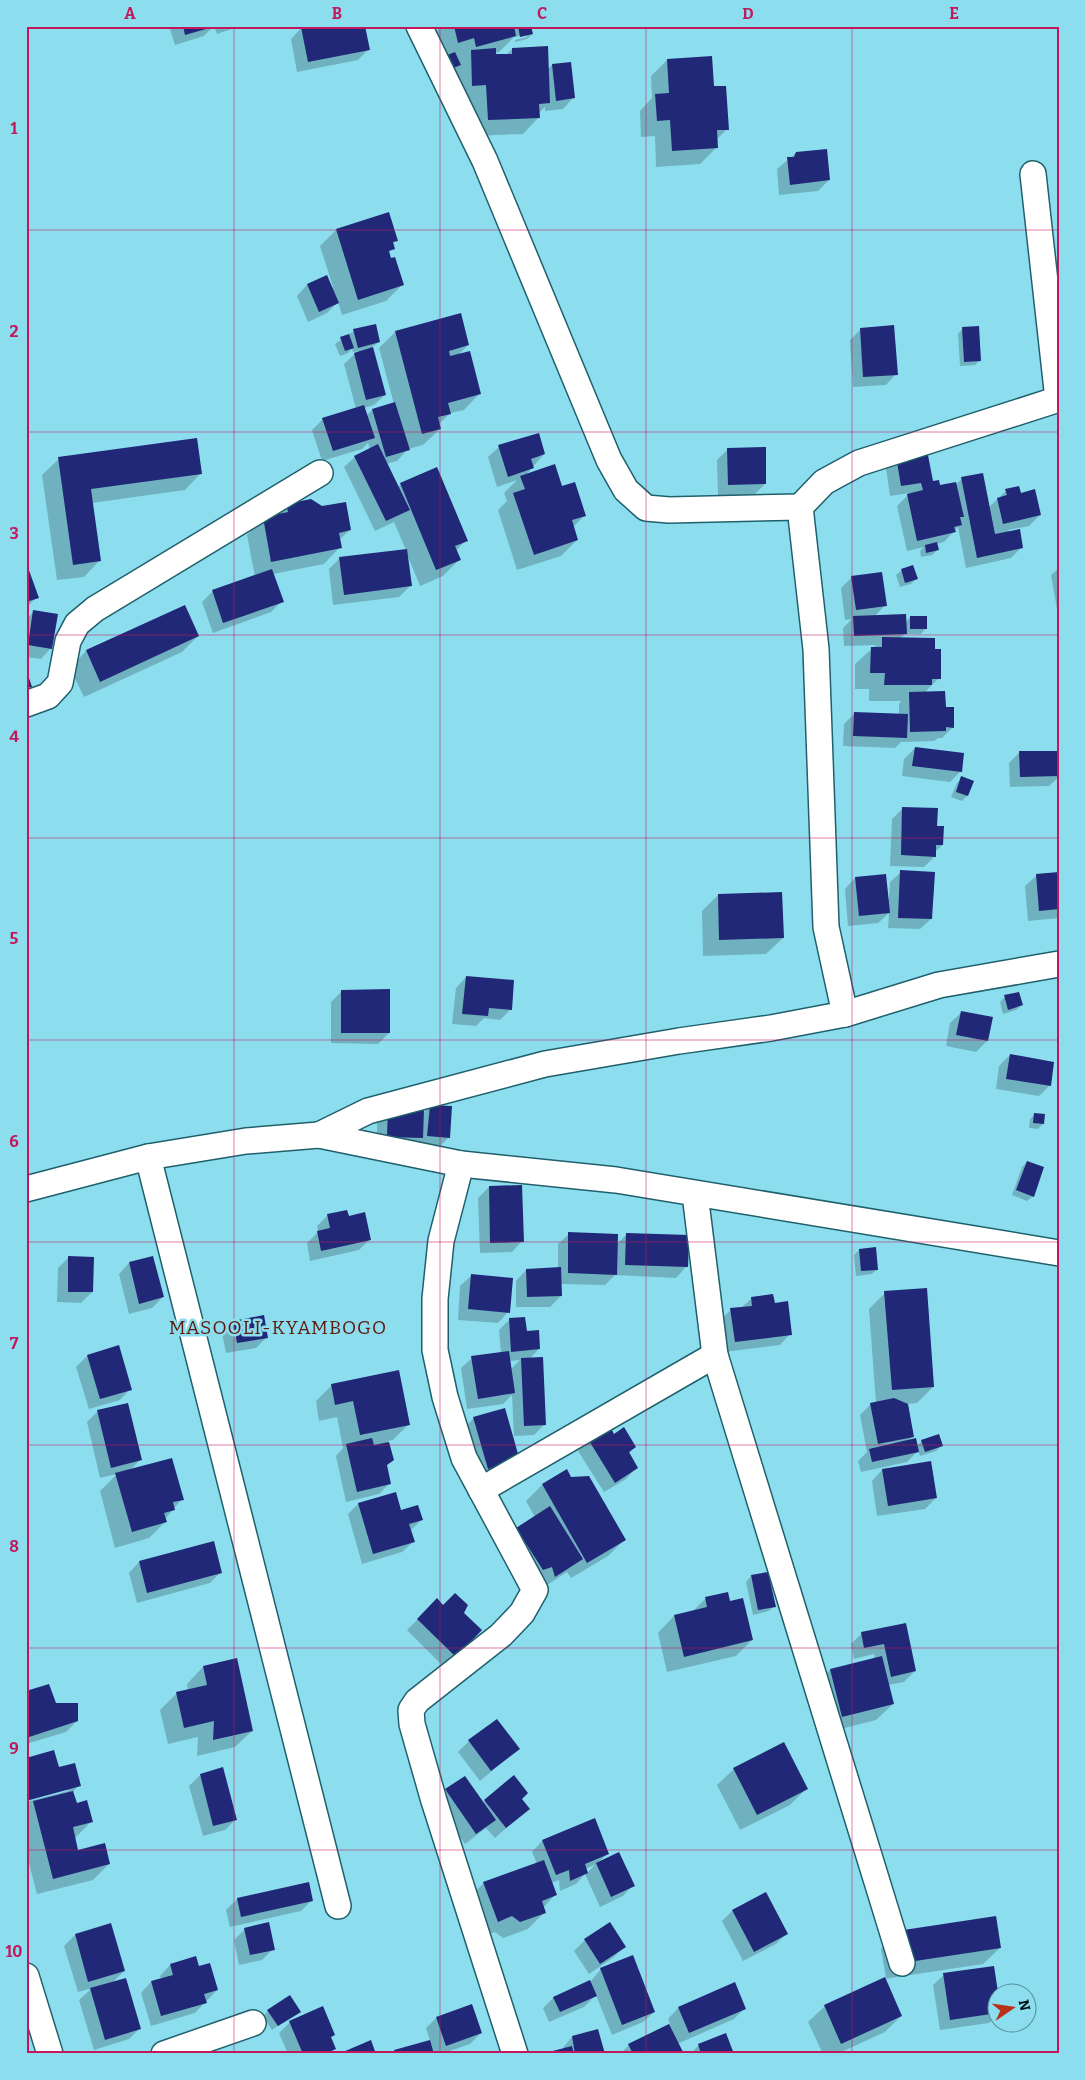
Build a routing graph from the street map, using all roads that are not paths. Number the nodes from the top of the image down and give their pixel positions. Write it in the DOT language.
graph roads {
  1 [pos="419,26"];
  2 [pos="1033,174"];
  3 [pos="1058,399"];
  4 [pos="320,474"];
  5 [pos="800,506"];
  6 [pos="26,704"];
  7 [pos="1059,964"];
  8 [pos="845,1014"];
  9 [pos="319,1135"];
  10 [pos="148,1157"];
  11 [pos="460,1164"];
  12 [pos="26,1189"];
  13 [pos="695,1194"];
  14 [pos="1059,1253"];
  15 [pos="715,1355"];
  16 [pos="481,1490"];
  17 [pos="338,1906"];
  18 [pos="902,1963"];
  19 [pos="26,1976"];
  20 [pos="253,2024"];
  21 [pos="50,2054"];
  22 [pos="164,2054"];
  23 [pos="515,2054"];
  1 -- 5 [label="street"];
  2 -- 3 [label="street"];
  3 -- 5 [label="street"];
  4 -- 6 [label="street"];
  5 -- 8 [label="street"];
  7 -- 8 [label="street"];
  8 -- 9 [label="street"];
  9 -- 10 [label="street"];
  9 -- 11 [label="street"];
  10 -- 12 [label="street"];
  10 -- 17 [label="street"];
  11 -- 13 [label="street"];
  11 -- 16 [label="street"];
  13 -- 14 [label="street"];
  13 -- 15 [label="street"];
  15 -- 16 [label="street"];
  15 -- 18 [label="street"];
  16 -- 23 [label="street"];
  19 -- 21 [label="street"];
  20 -- 22 [label="street"];
}
